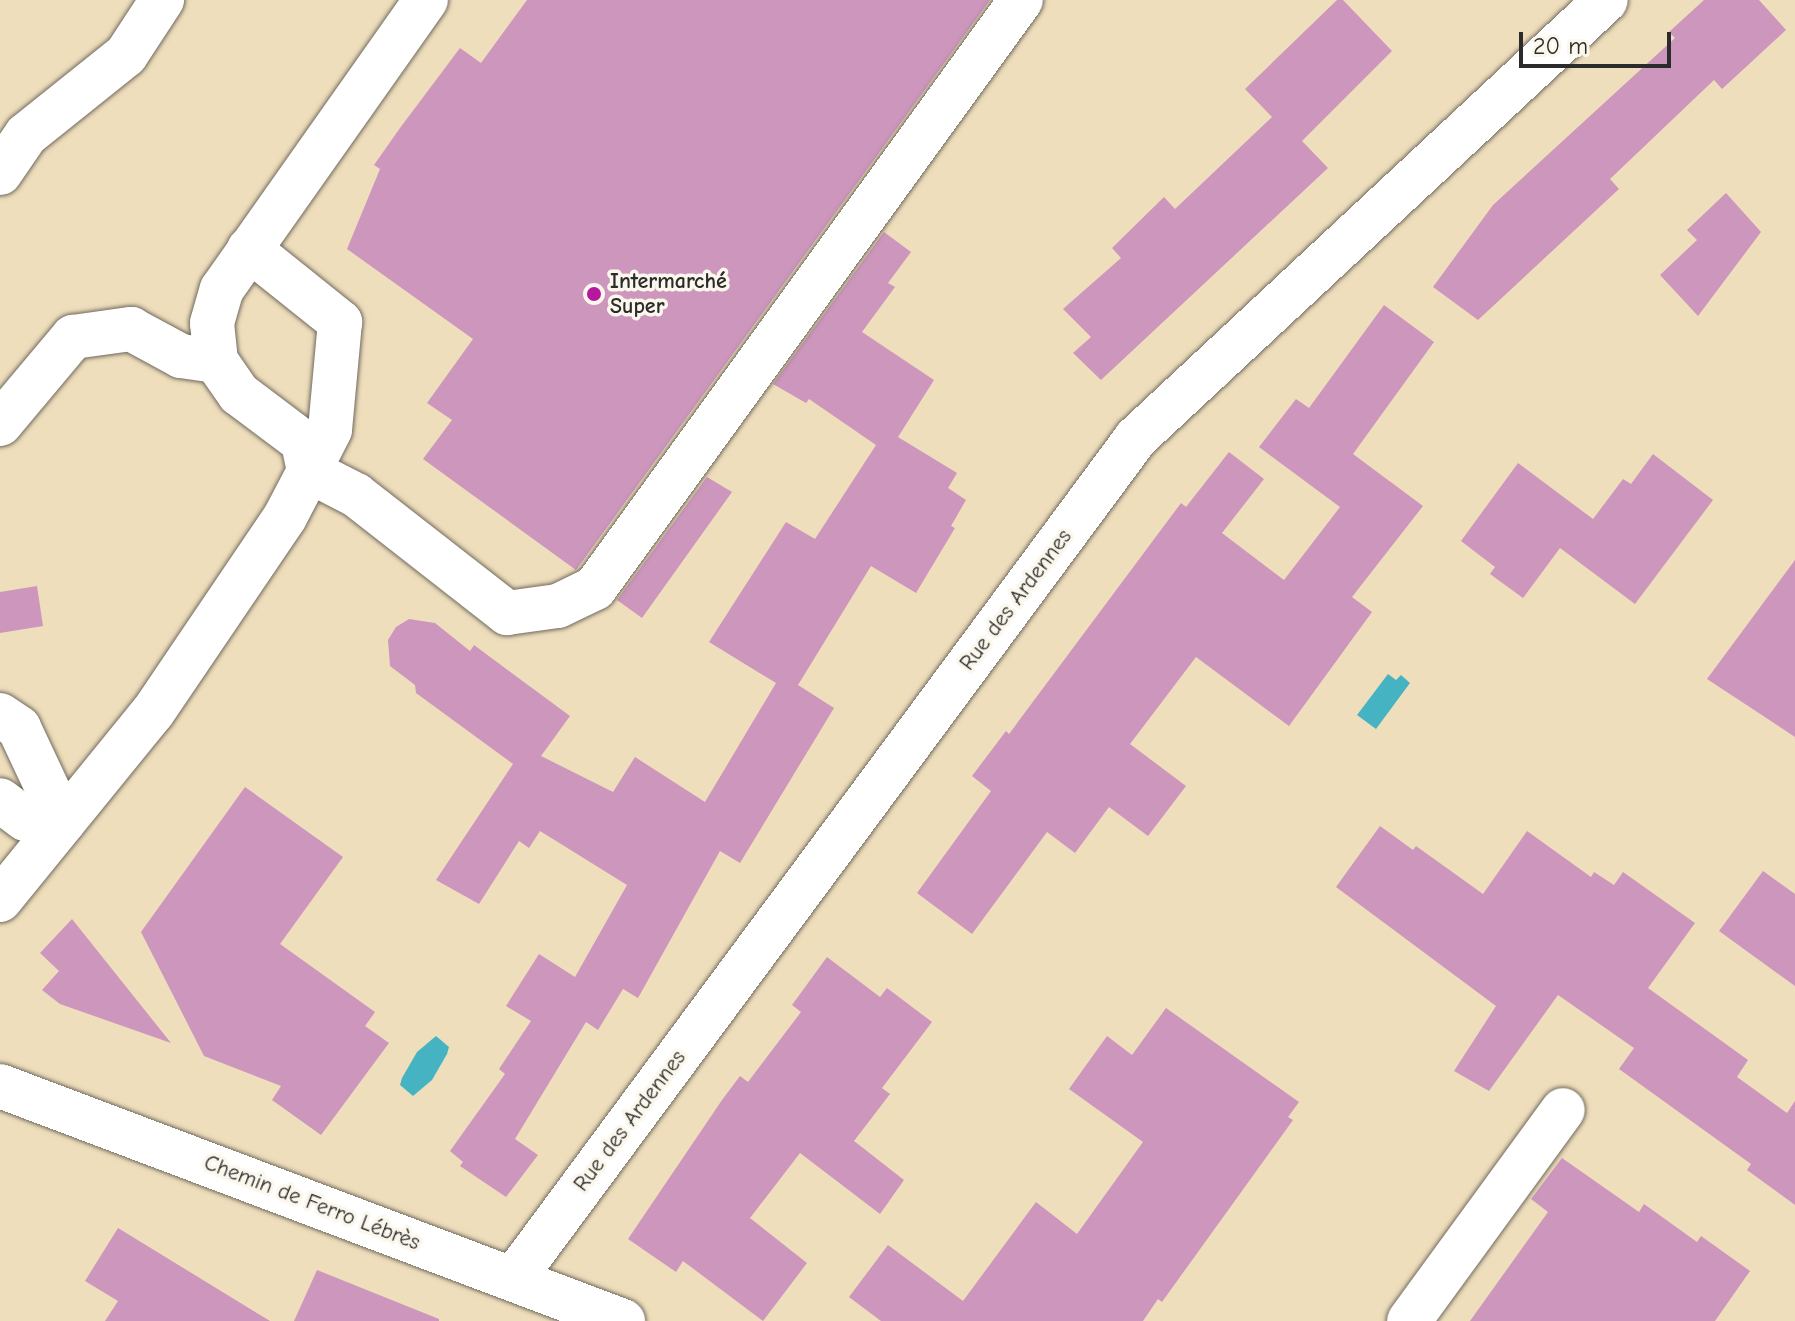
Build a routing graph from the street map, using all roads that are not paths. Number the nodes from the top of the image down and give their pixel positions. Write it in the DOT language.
graph roads {
  1 [pos="162,0"];
  2 [pos="426,0"];
  3 [pos="1021,0"];
  4 [pos="1606,0"];
  5 [pos="0,173"];
  6 [pos="249,249"];
  7 [pos="216,361"];
  8 [pos="0,424"];
  9 [pos="309,471"];
  10 [pos="0,715"];
  11 [pos="0,800"];
  12 [pos="63,822"];
  13 [pos="0,900"];
  14 [pos="0,1086"];
  15 [pos="1563,1110"];
  16 [pos="514,1278"];
  17 [pos="623,1321"];
  18 [pos="1409,1321"];
  1 -- 5 [label="street"];
  2 -- 6 [label="street"];
  3 -- 9 [label="street"];
  4 -- 16 [label="street, Rue des Ardennes"];
  6 -- 7 [label="street"];
  6 -- 9 [label="street"];
  7 -- 8 [label="street"];
  7 -- 9 [label="street"];
  9 -- 12 [label="street"];
  10 -- 12 [label="street"];
  11 -- 12 [label="street"];
  12 -- 13 [label="street"];
  14 -- 16 [label="street, Chemin de Ferro Lébrès"];
  15 -- 18 [label="street"];
  16 -- 17 [label="street, Chemin de Ferro Lébrès"];
}
